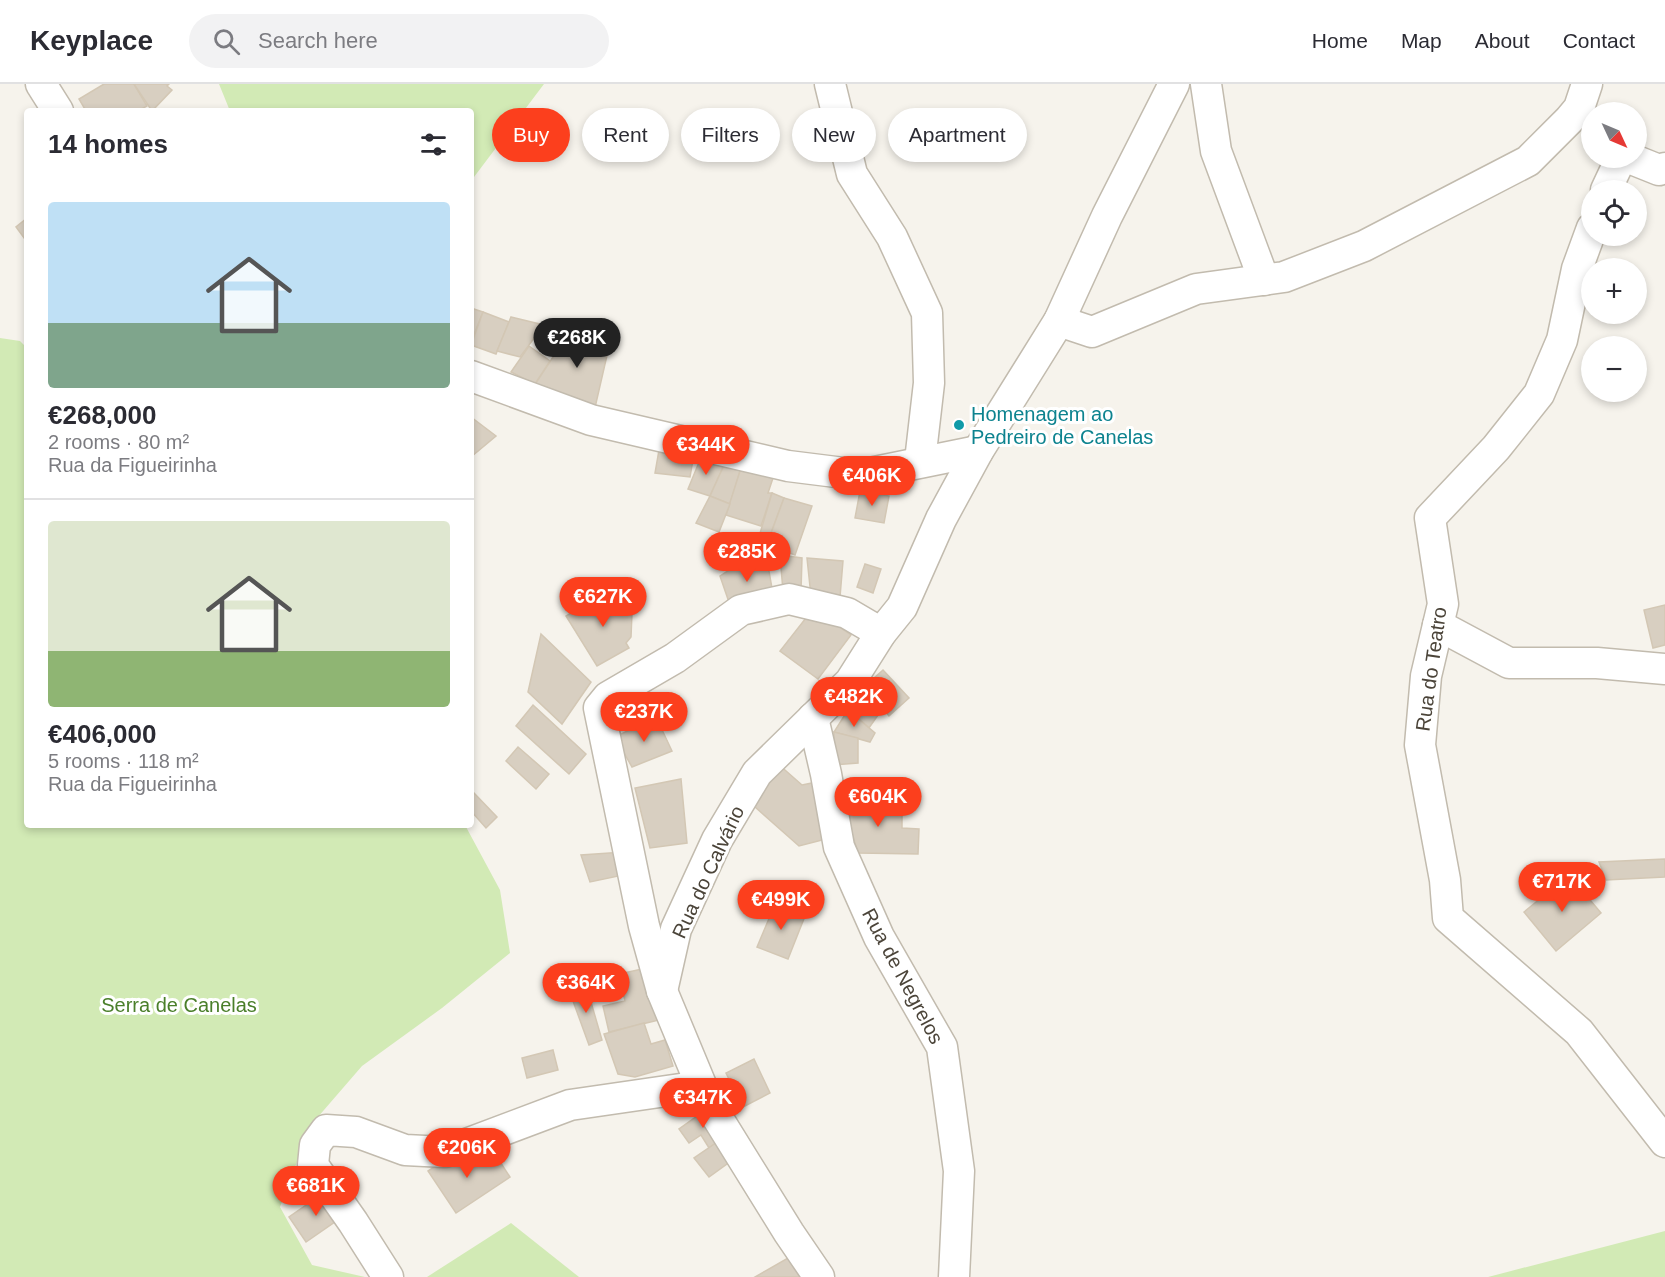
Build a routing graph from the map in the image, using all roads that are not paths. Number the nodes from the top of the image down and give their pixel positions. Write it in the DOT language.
graph roads {
  1 [pos="40,84"];
  2 [pos="830,84"];
  3 [pos="1174,84"];
  4 [pos="1206,84"];
  5 [pos="56,108"];
  6 [pos="1581,109"];
  7 [pos="1647,165"];
  8 [pos="1665,168"];
  9 [pos="1585,246"];
  10 [pos="1264,280"];
  11 [pos="1059,321"];
  12 [pos="474,377"];
  13 [pos="978,451"];
  14 [pos="921,461"];
  15 [pos="1438,625"];
  16 [pos="881,633"];
  17 [pos="1665,669"];
  18 [pos="813,718"];
  19 [pos="662,991"];
  20 [pos="701,1086"];
  21 [pos="1665,1142"];
  22 [pos="388,1277"];
  23 [pos="819,1277"];
  24 [pos="954,1277"];
  1 -- 5 [label="street"];
  2 -- 14 [label="street"];
  3 -- 11 [label="street, Rua do Calvário"];
  4 -- 10 [label="street"];
  6 -- 10 [label="street"];
  7 -- 8 [label="street"];
  9 -- 15 [label="street, Rua do Teatro"];
  10 -- 11 [label="street"];
  11 -- 13 [label="street, Rua do Calvário"];
  12 -- 14 [label="street"];
  13 -- 14 [label="street"];
  13 -- 16 [label="street, Rua do Calvário"];
  15 -- 17 [label="street"];
  15 -- 21 [label="street, Rua do Teatro"];
  16 -- 18 [label="street, Rua do Calvário"];
  16 -- 19 [label="street"];
  18 -- 19 [label="street, Rua do Calvário"];
  18 -- 24 [label="street, Rua de Negrelos"];
  19 -- 20 [label="street"];
  20 -- 22 [label="street"];
  20 -- 23 [label="street"];
}
